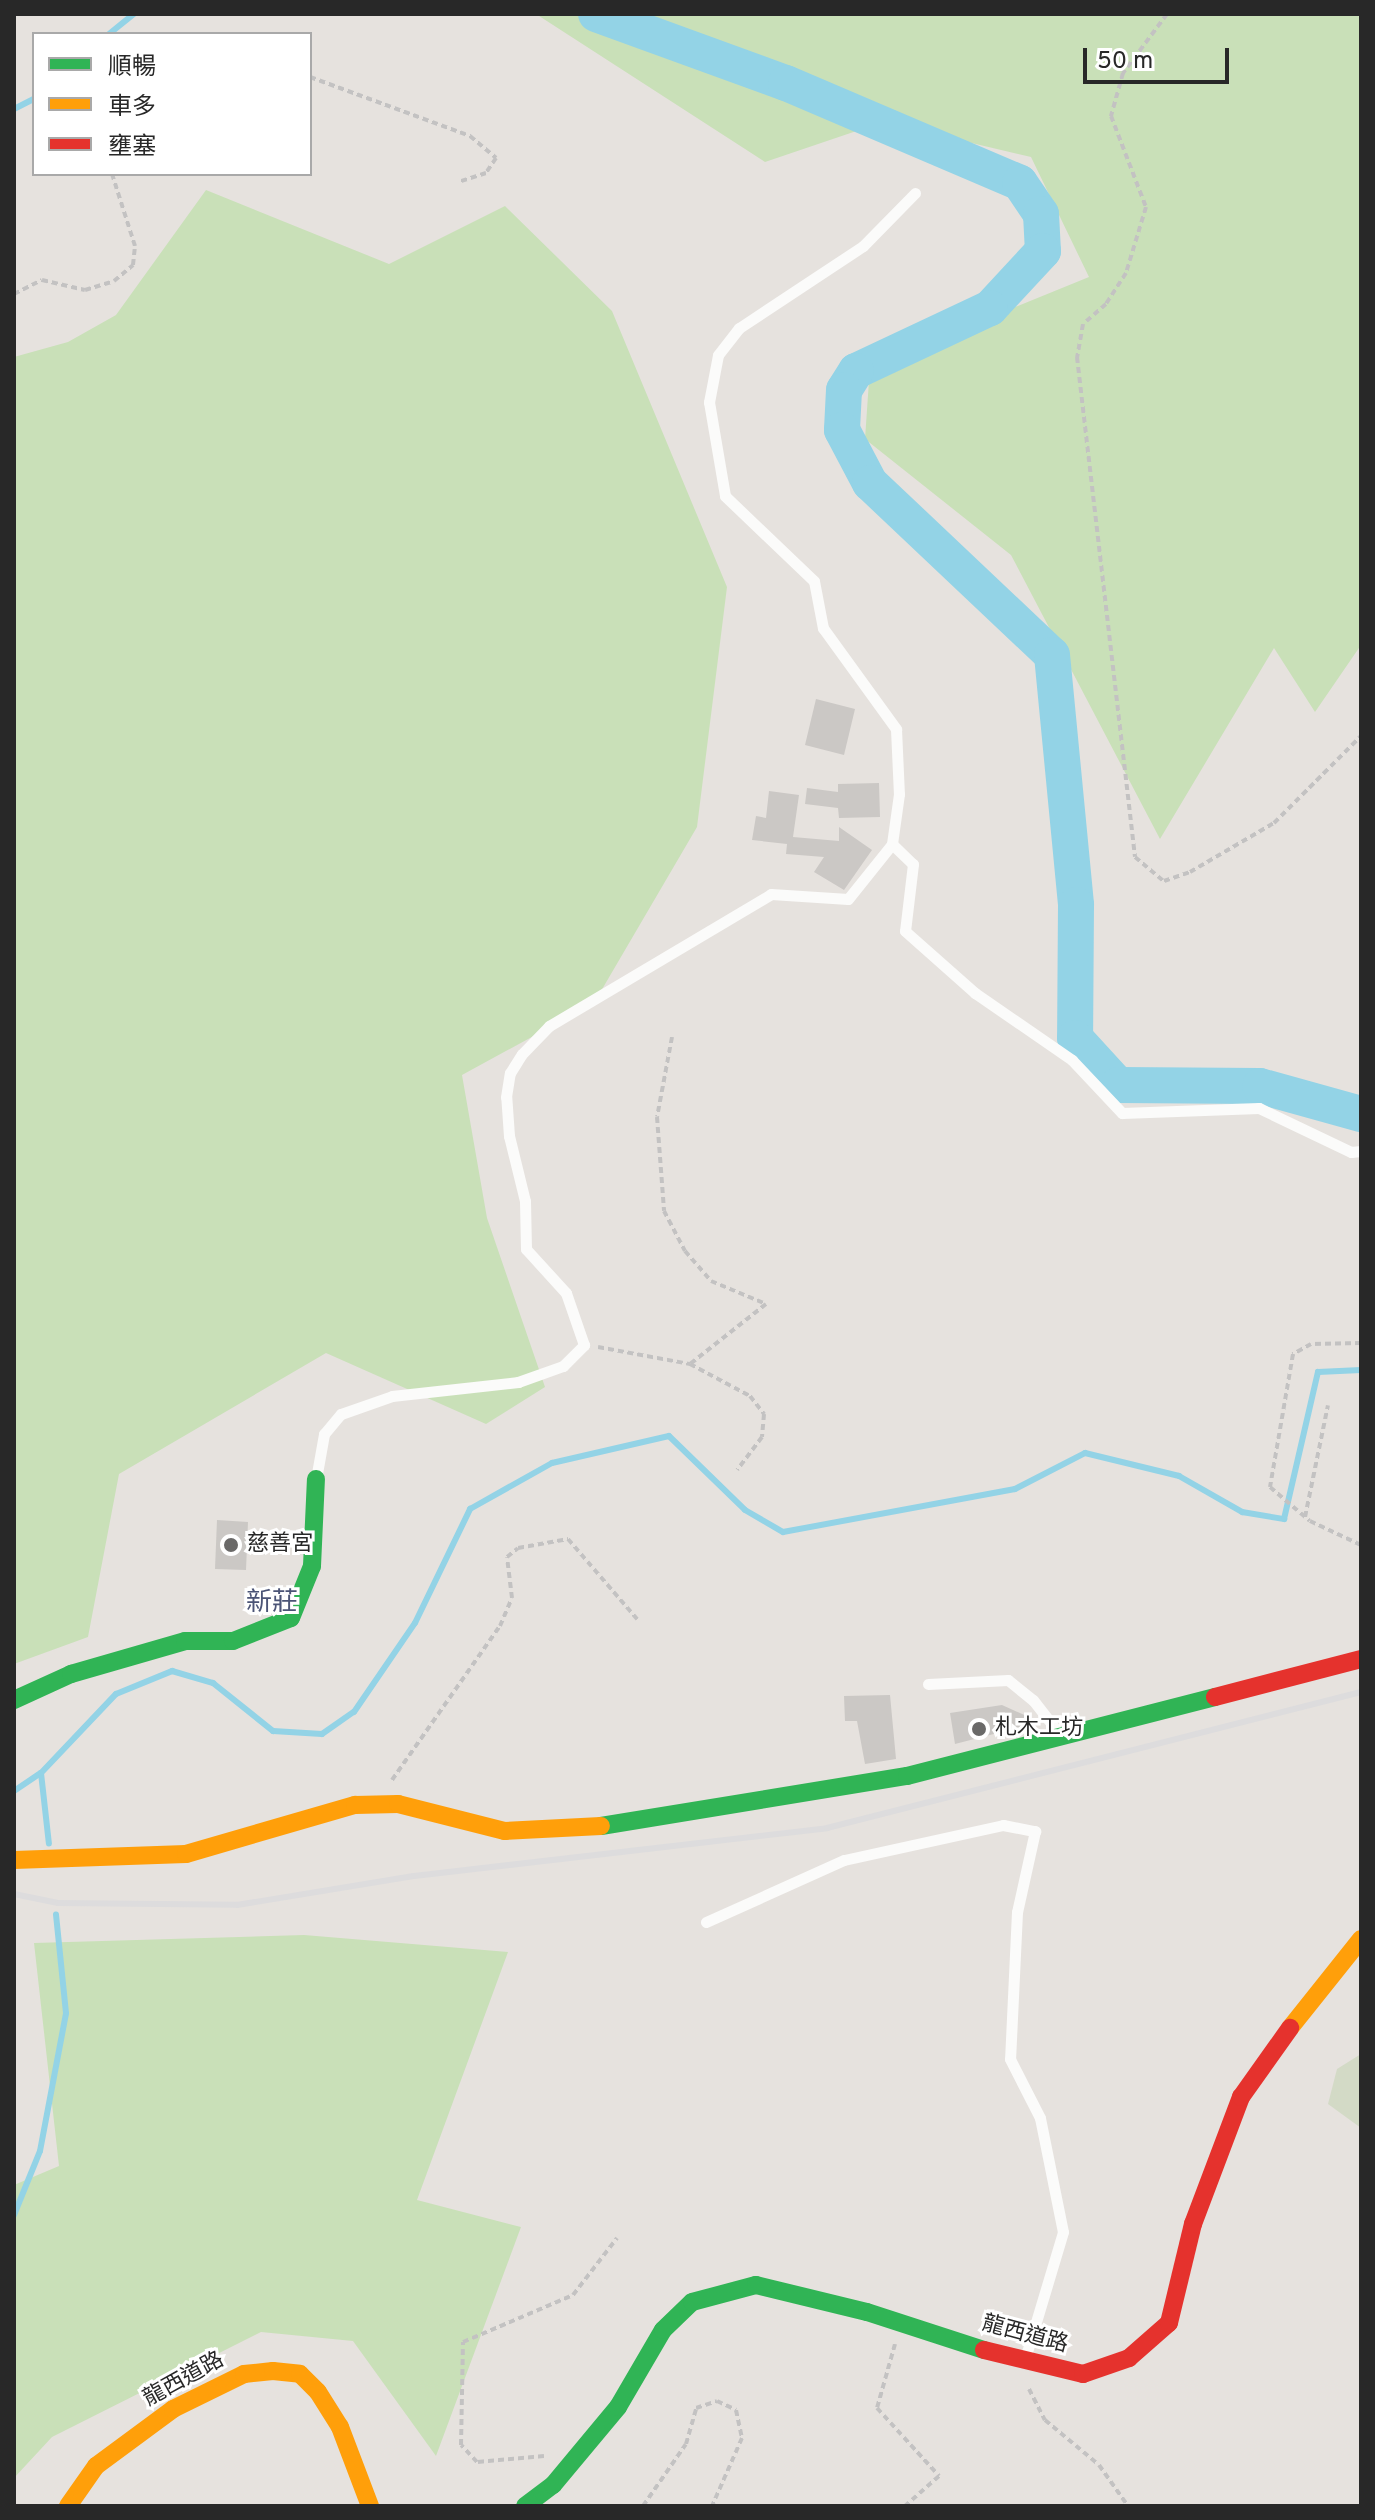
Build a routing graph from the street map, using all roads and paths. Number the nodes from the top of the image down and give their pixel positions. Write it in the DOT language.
graph roads {
  1 [pos="1167,14"];
  2 [pos="312,78"];
  3 [pos="113,176"];
  4 [pos="459,182"];
  5 [pos="915,193"];
  6 [pos="14,294"];
  7 [pos="1361,736"];
  8 [pos="892,844"];
  9 [pos="672,1037"];
  10 [pos="1361,1151"];
  11 [pos="1361,1343"];
  12 [pos="584,1345"];
  13 [pos="690,1364"];
  14 [pos="1328,1405"];
  15 [pos="737,1470"];
  16 [pos="316,1479"];
  17 [pos="1305,1517"];
  18 [pos="1361,1545"];
  19 [pos="637,1619"];
  20 [pos="1361,1659"];
  21 [pos="928,1684"];
  22 [pos="14,1700"];
  23 [pos="1061,1736"];
  24 [pos="375,1804"];
  25 [pos="14,1860"];
  26 [pos="706,1922"];
  27 [pos="1361,1939"];
  28 [pos="617,2238"];
  29 [pos="901,2323"];
  30 [pos="1024,2363"];
  31 [pos="579,2453"];
  32 [pos="68,2506"];
  33 [pos="370,2506"];
  34 [pos="525,2506"];
  35 [pos="643,2506"];
  36 [pos="712,2506"];
  37 [pos="905,2506"];
  38 [pos="1128,2506"];
  1 -- 7 [label="path"];
  2 -- 4 [label="path"];
  3 -- 6 [label="path"];
  5 -- 8 [label="lane"];
  8 -- 10 [label="lane"];
  8 -- 12 [label="lane"];
  9 -- 13 [label="path"];
  11 -- 17 [label="path"];
  12 -- 13 [label="path"];
  12 -- 16 [label="lane"];
  13 -- 15 [label="path"];
  14 -- 17 [label="path"];
  16 -- 22 [label="street"];
  17 -- 18 [label="path"];
  19 -- 24 [label="path"];
  20 -- 23 [label="street"];
  21 -- 23 [label="lane"];
  23 -- 24 [label="street"];
  24 -- 25 [label="street"];
  26 -- 30 [label="lane"];
  27 -- 30 [label="street, 龍西道路"];
  28 -- 31 [label="path"];
  29 -- 30 [label="street, 龍西道路"];
  29 -- 31 [label="street, 龍西道路"];
  29 -- 37 [label="path"];
  30 -- 38 [label="path"];
  31 -- 34 [label="street, 龍西道路"];
  32 -- 33 [label="street, 龍西道路"];
  35 -- 36 [label="path"];
}
